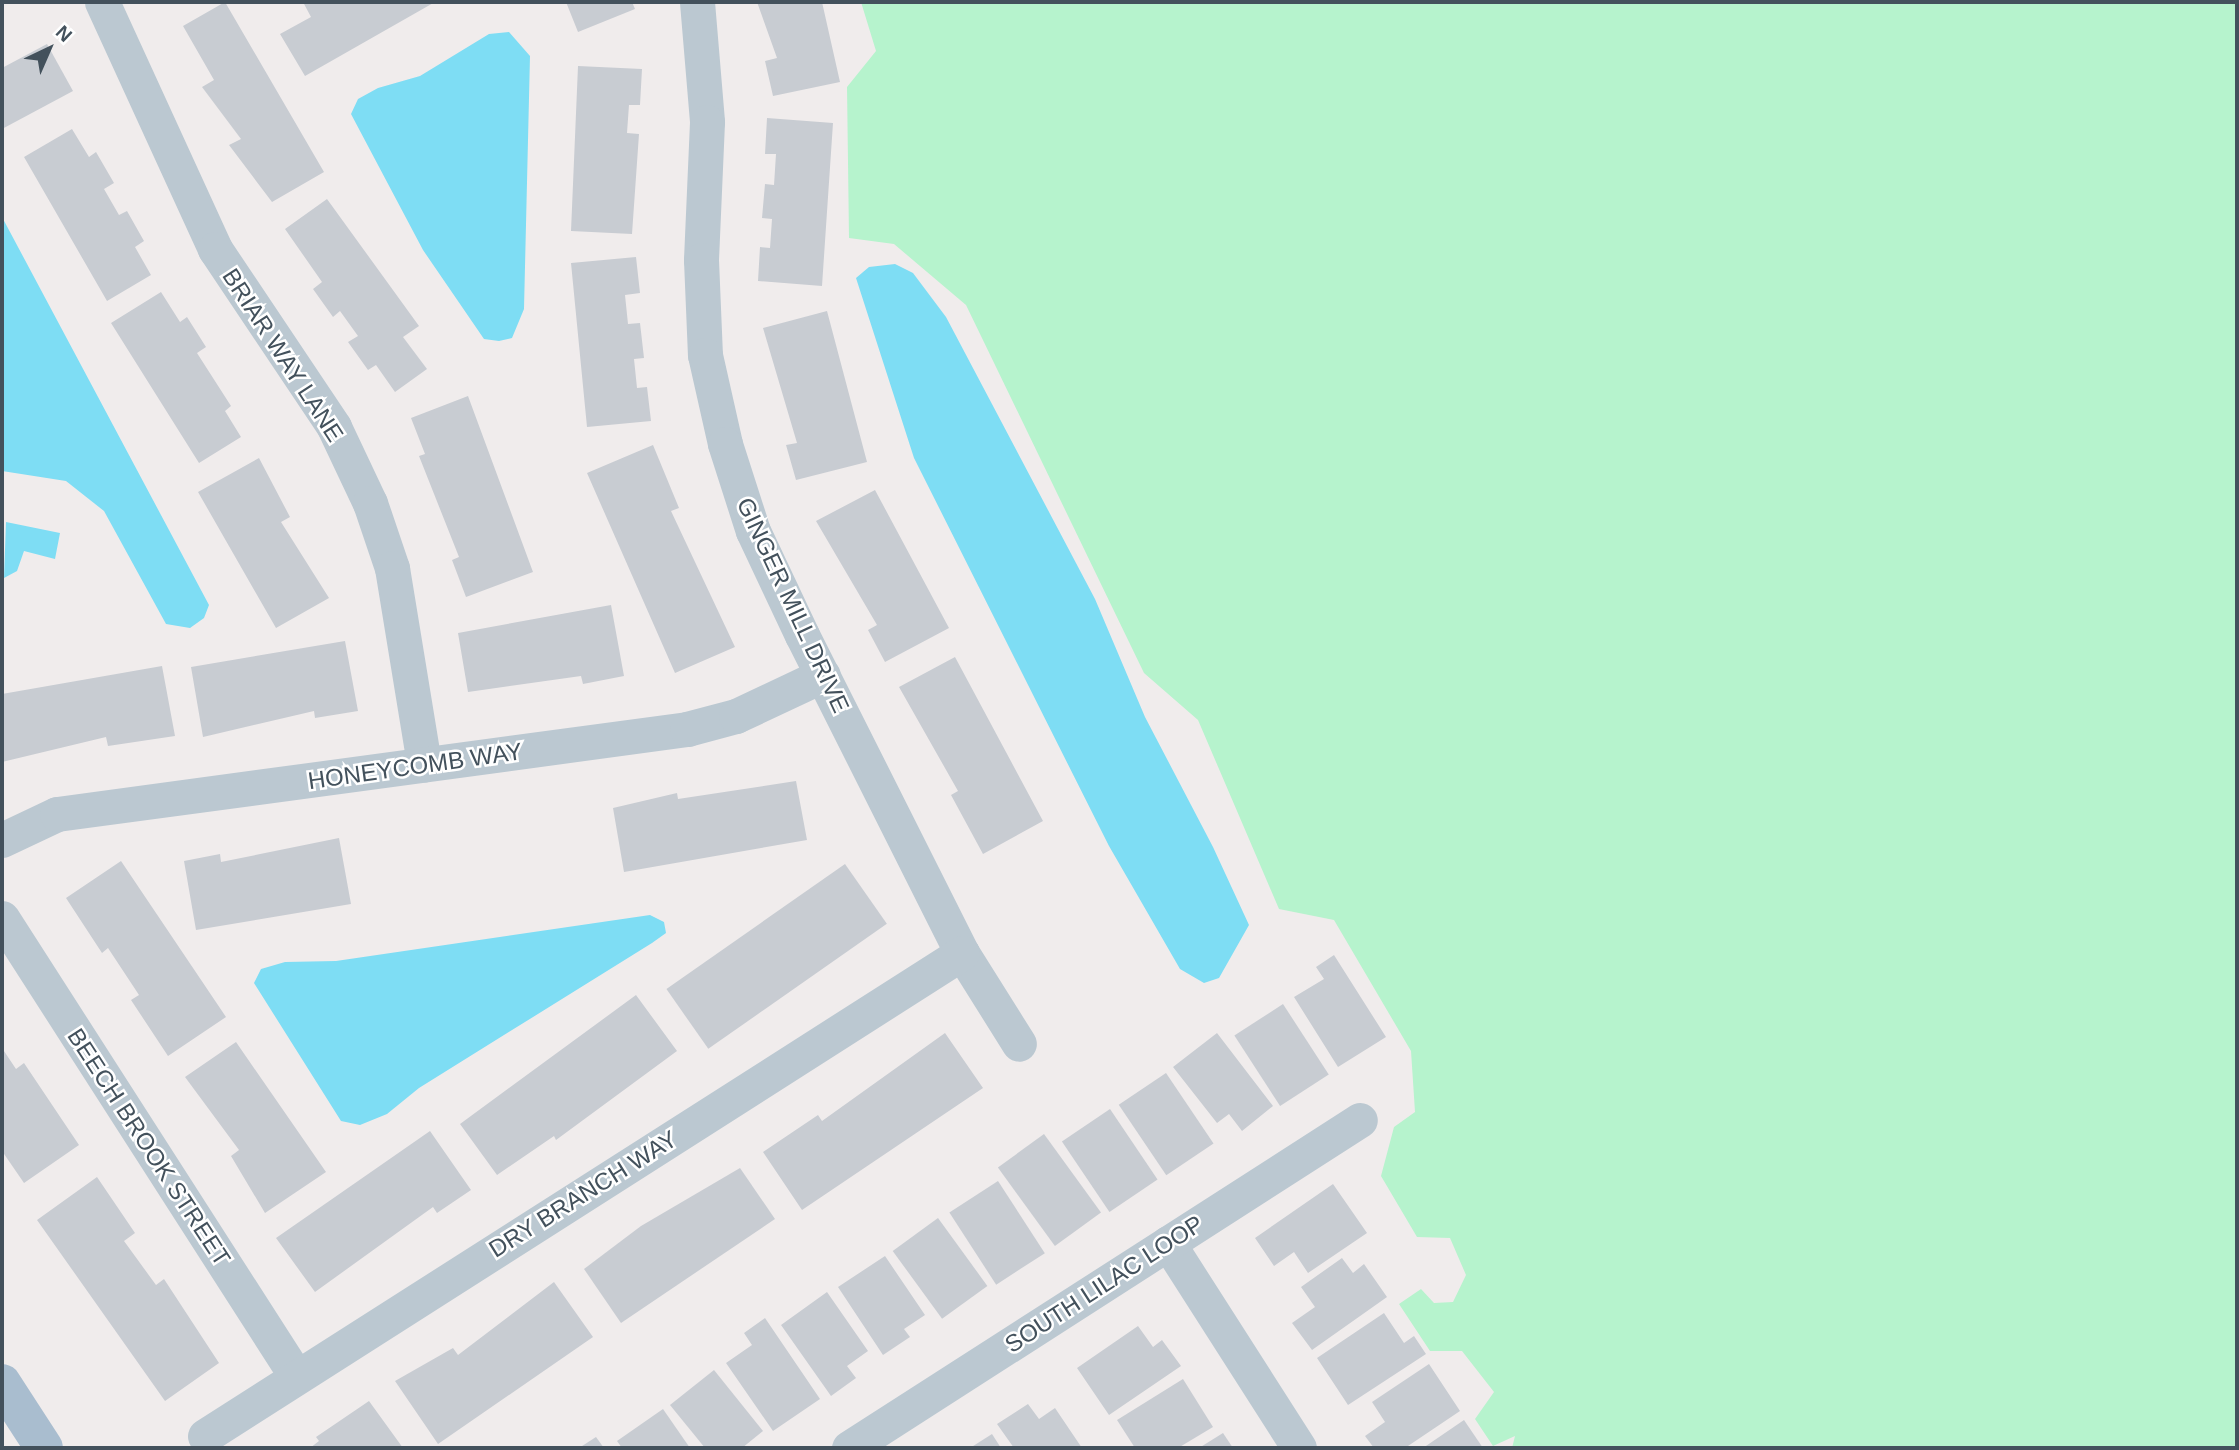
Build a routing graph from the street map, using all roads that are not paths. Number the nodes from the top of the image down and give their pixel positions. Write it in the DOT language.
graph roads {
  1 [pos="102,2"];
  2 [pos="697,2"];
  3 [pos="823,675"];
  4 [pos="424,764"];
  5 [pos="2,840"];
  6 [pos="2,918"];
  7 [pos="962,953"];
  8 [pos="1019,1044"];
  9 [pos="1360,1120"];
  10 [pos="1168,1243"];
  11 [pos="296,1376"];
  12 [pos="2,1383"];
  13 [pos="205,1436"];
  14 [pos="44,1448"];
  15 [pos="849,1448"];
  16 [pos="1299,1448"];
  1 -- 4 [label="street, BRIAR WAY LANE"];
  2 -- 3 [label="street, GINGER MILL DRIVE"];
  3 -- 4 [label="street, HONEYCOMB WAY"];
  3 -- 7 [label="street, GINGER MILL DRIVE"];
  4 -- 5 [label="street, HONEYCOMB WAY"];
  6 -- 11 [label="street, BEECH BROOK STREET"];
  7 -- 8 [label="street, GINGER MILL DRIVE"];
  7 -- 11 [label="street, DRY BRANCH WAY"];
  9 -- 10 [label="street, SOUTH LILAC LOOP"];
  10 -- 15 [label="street, SOUTH LILAC LOOP"];
  10 -- 16 [label="street"];
  11 -- 13 [label="street, DRY BRANCH WAY"];
  12 -- 14 [label="main road"];
}
